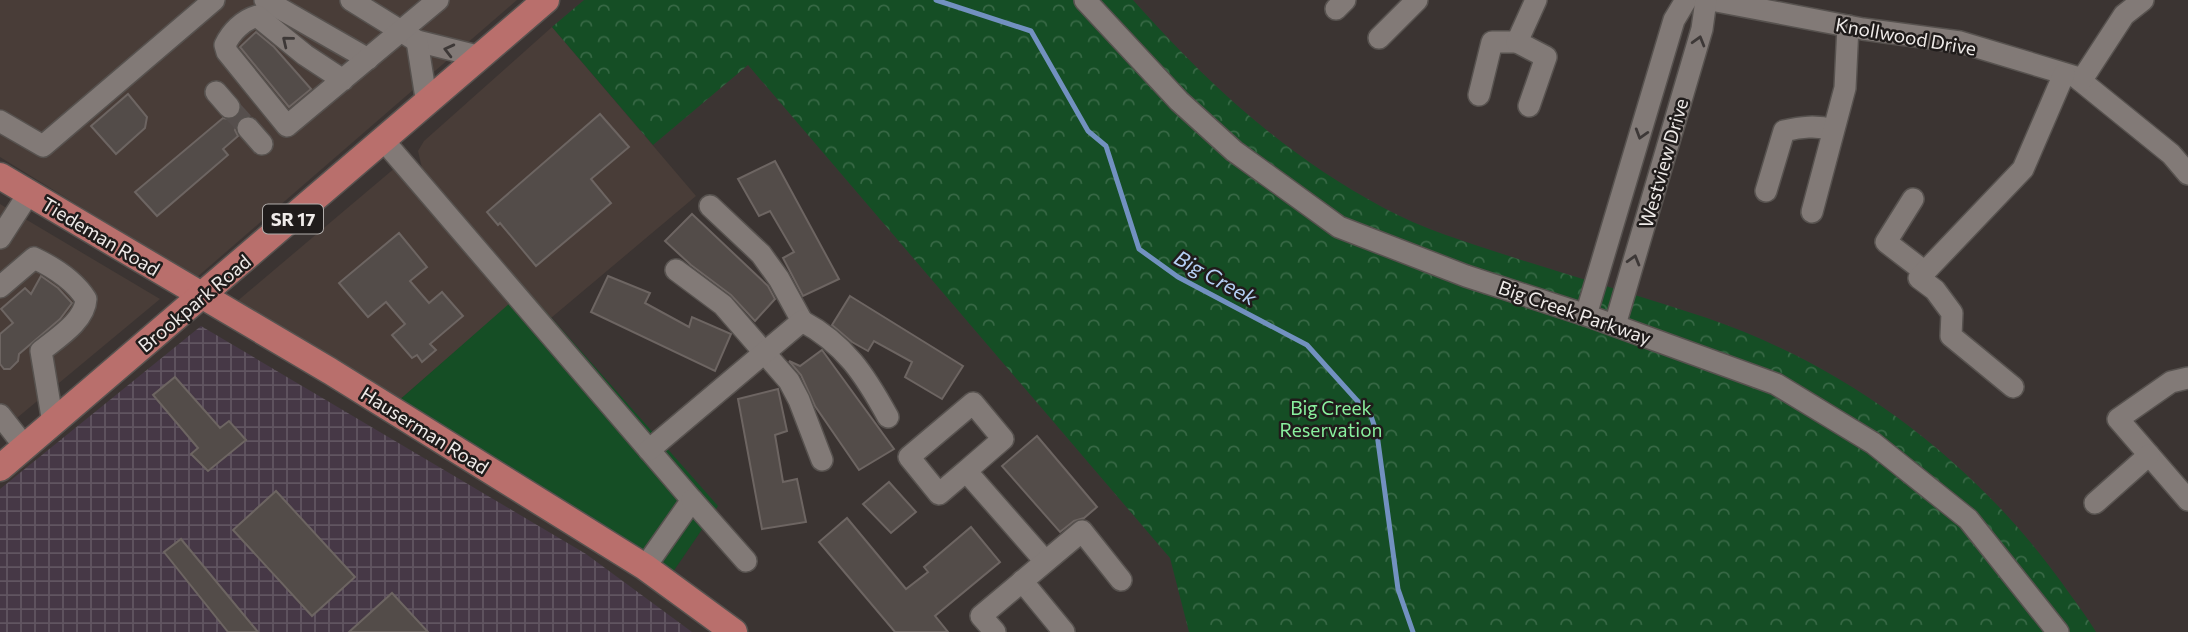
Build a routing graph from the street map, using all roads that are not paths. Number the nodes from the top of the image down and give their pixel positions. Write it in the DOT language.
graph roads {
  1 [pos="214,0"];
  2 [pos="256,0"];
  3 [pos="265,0"];
  4 [pos="351,0"];
  5 [pos="438,0"];
  6 [pos="547,0"];
  7 [pos="1085,0"];
  8 [pos="1417,0"];
  9 [pos="1536,0"];
  10 [pos="1686,0"];
  11 [pos="1708,0"];
  12 [pos="2143,0"];
  13 [pos="1848,26"];
  14 [pos="410,36"];
  15 [pos="1379,38"];
  16 [pos="1517,42"];
  17 [pos="481,57"];
  18 [pos="368,59"];
  19 [pos="2072,77"];
  20 [pos="343,80"];
  21 [pos="1479,95"];
  22 [pos="1650,100"];
  23 [pos="427,104"];
  24 [pos="1529,106"];
  25 [pos="1679,108"];
  26 [pos="0,121"];
  27 [pos="248,128"];
  28 [pos="285,128"];
  29 [pos="1833,130"];
  30 [pos="384,141"];
  31 [pos="262,144"];
  32 [pos="2188,174"];
  33 [pos="0,176"];
  34 [pos="1766,191"];
  35 [pos="29,193"];
  36 [pos="1913,199"];
  37 [pos="1621,200"];
  38 [pos="710,206"];
  39 [pos="1650,207"];
  40 [pos="1812,212"];
  41 [pos="1,237"];
  42 [pos="34,258"];
  43 [pos="676,270"];
  44 [pos="1925,272"];
  45 [pos="0,287"];
  46 [pos="203,296"];
  47 [pos="1586,315"];
  48 [pos="802,321"];
  49 [pos="1615,325"];
  50 [pos="765,353"];
  51 [pos="2188,378"];
  52 [pos="2013,387"];
  53 [pos="0,415"];
  54 [pos="888,416"];
  55 [pos="53,423"];
  56 [pos="25,447"];
  57 [pos="649,450"];
  58 [pos="2149,455"];
  59 [pos="822,460"];
  60 [pos="0,468"];
  61 [pos="966,471"];
  62 [pos="692,500"];
  63 [pos="2188,500"];
  64 [pos="2095,503"];
  65 [pos="746,561"];
  66 [pos="1045,561"];
  67 [pos="645,567"];
  68 [pos="1121,580"];
  69 [pos="1022,581"];
  70 [pos="734,632"];
  71 [pos="995,632"];
  72 [pos="1064,632"];
  73 [pos="2059,632"];
  1 -- 26 [label="street"];
  2 -- 28 [label="street"];
  3 -- 18 [label="street"];
  4 -- 14 [label="street"];
  5 -- 14 [label="street"];
  6 -- 17 [label="main road, Brookpark Road / SR 17"];
  7 -- 47 [label="street, Big Creek Parkway"];
  8 -- 15 [label="street"];
  9 -- 16 [label="street"];
  10 -- 22 [label="street, Westview Drive"];
  11 -- 13 [label="street, Knollwood Drive"];
  25 -- 11 [label="street, Westview Drive, one-way"];
  12 -- 19 [label="street"];
  13 -- 19 [label="street, Knollwood Drive"];
  13 -- 29 [label="street"];
  17 -- 14 [label="street, one-way"];
  14 -- 18 [label="street"];
  14 -- 23 [label="street"];
  16 -- 21 [label="street"];
  16 -- 24 [label="street"];
  17 -- 23 [label="main road, Brookpark Road / SR 17"];
  18 -- 20 [label="street"];
  19 -- 32 [label="street, Knollwood Drive"];
  19 -- 44 [label="street"];
  20 -- 28 [label="street"];
  20 -- 28 [label="street, one-way"];
  22 -- 25 [label="street"];
  22 -- 37 [label="street, Westview Drive, one-way"];
  23 -- 30 [label="main road, Brookpark Road / SR 17"];
  25 -- 39 [label="street, Westview Drive"];
  27 -- 31 [label="street"];
  29 -- 34 [label="street"];
  29 -- 40 [label="street"];
  30 -- 46 [label="main road, Brookpark Road / SR 17"];
  30 -- 57 [label="street"];
  33 -- 35 [label="main road, Tiedeman Road"];
  35 -- 41 [label="street"];
  35 -- 46 [label="main road, Tiedeman Road"];
  36 -- 44 [label="street"];
  37 -- 39 [label="street"];
  37 -- 47 [label="street, Westview Drive"];
  38 -- 48 [label="street"];
  49 -- 39 [label="street, Westview Drive, one-way"];
  41 -- 42 [label="street"];
  42 -- 45 [label="street"];
  42 -- 55 [label="street"];
  43 -- 50 [label="street"];
  44 -- 52 [label="street"];
  46 -- 55 [label="main road, Brookpark Road / SR 17"];
  46 -- 67 [label="main road, Hauserman Road"];
  47 -- 49 [label="street, Big Creek Parkway"];
  48 -- 50 [label="street"];
  48 -- 54 [label="street"];
  49 -- 73 [label="street, Big Creek Parkway"];
  50 -- 57 [label="street"];
  50 -- 59 [label="street"];
  51 -- 58 [label="street"];
  53 -- 56 [label="street"];
  55 -- 56 [label="main road, Brookpark Road / SR 17"];
  56 -- 60 [label="main road, Brookpark Road / SR 17"];
  57 -- 62 [label="street"];
  58 -- 63 [label="street"];
  58 -- 64 [label="street"];
  61 -- 66 [label="street"];
  62 -- 65 [label="street"];
  62 -- 67 [label="street"];
  66 -- 68 [label="street"];
  66 -- 69 [label="street"];
  67 -- 70 [label="main road, Hauserman Road"];
  69 -- 71 [label="street"];
  69 -- 72 [label="street"];
}
